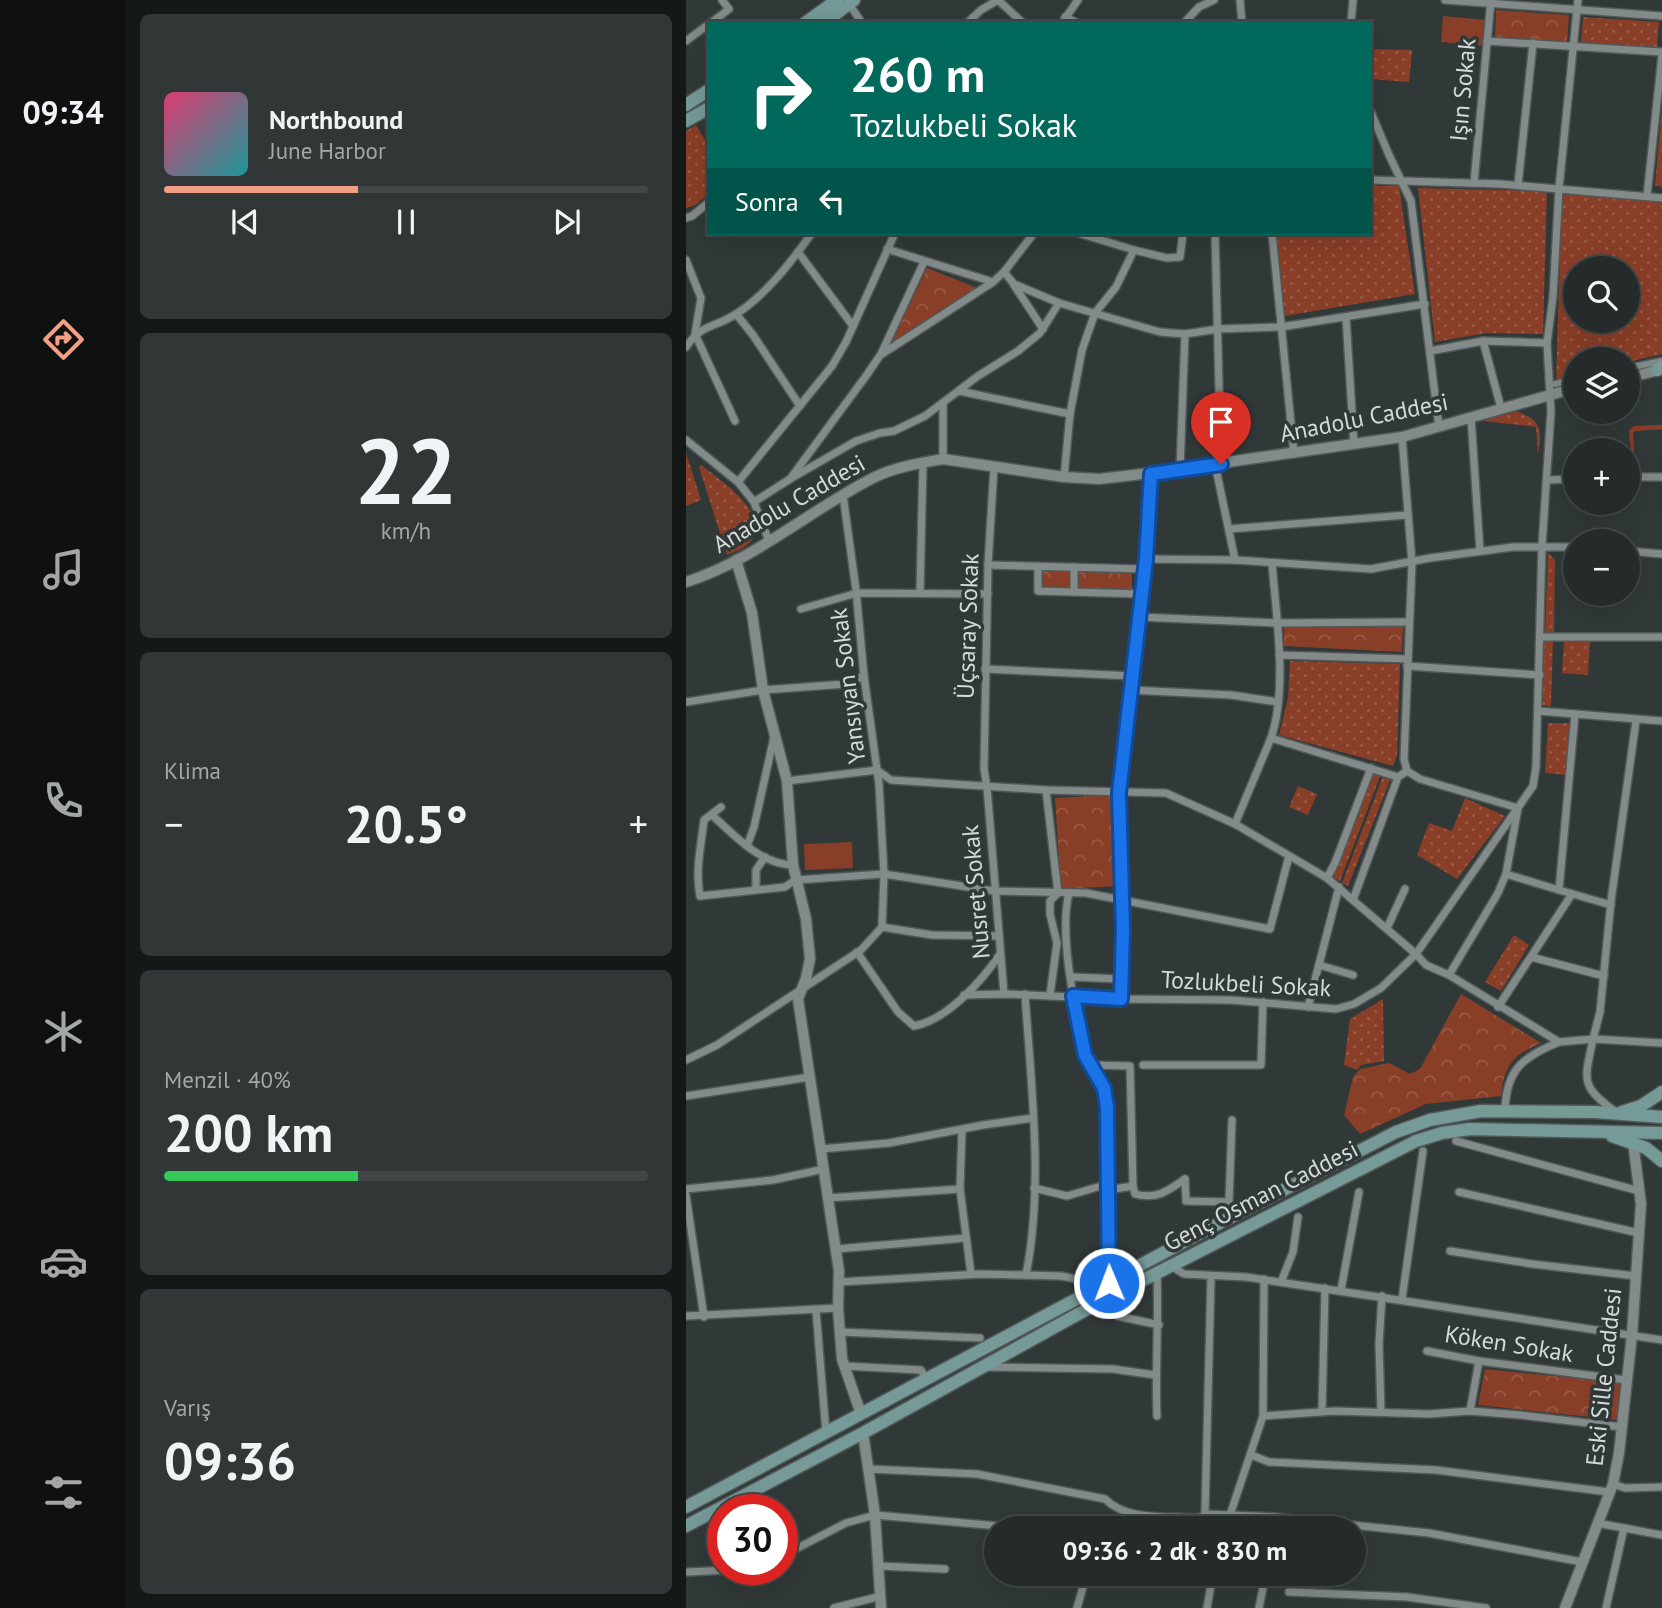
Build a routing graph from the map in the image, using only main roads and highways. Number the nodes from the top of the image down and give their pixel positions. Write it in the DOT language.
graph roads {
  1 [pos="847,1"];
  2 [pos="809,21"];
  3 [pos="826,21"];
  4 [pos="707,91"];
  5 [pos="686,105"];
  6 [pos="707,109"];
  7 [pos="686,121"];
  8 [pos="1662,1092"];
  9 [pos="1618,1114"];
  10 [pos="1662,1117"];
  11 [pos="1595,1132"];
  12 [pos="1662,1133"];
  13 [pos="1662,1161"];
  14 [pos="687,1506"];
  15 [pos="686,1526"];
  1 -- 2 [label="main road"];
  1 -- 3 [label="main road"];
  4 -- 5 [label="main road"];
  6 -- 7 [label="main road"];
  8 -- 9 [label="main road"];
  9 -- 10 [label="main road, Genç Osman Caddesi"];
  9 -- 14 [label="main road, Genç Osman Caddesi"];
  11 -- 12 [label="main road, Genç Osman Caddesi"];
  11 -- 13 [label="main road"];
  11 -- 15 [label="main road, Genç Osman Caddesi"];
}
